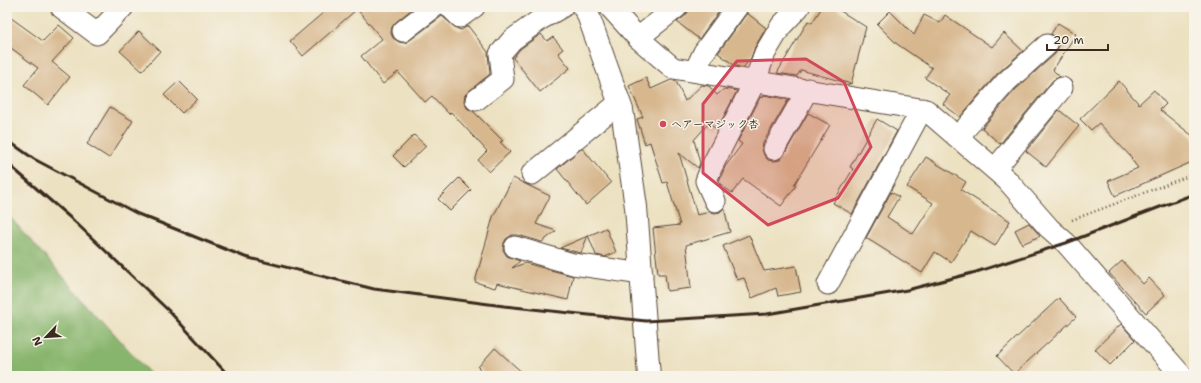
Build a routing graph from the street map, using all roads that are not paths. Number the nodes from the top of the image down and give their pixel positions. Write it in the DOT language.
graph roads {
  1 [pos="61,7"];
  2 [pos="123,7"];
  3 [pos="434,7"];
  4 [pos="450,7"];
  5 [pos="474,7"];
  6 [pos="562,7"];
  7 [pos="610,7"];
  8 [pos="677,7"];
  9 [pos="737,7"];
  10 [pos="799,7"];
  11 [pos="592,9"];
  12 [pos="403,31"];
  13 [pos="638,38"];
  14 [pos="1047,45"];
  15 [pos="695,71"];
  16 [pos="754,80"];
  17 [pos="1062,88"];
  18 [pos="808,89"];
  19 [pos="476,100"];
  20 [pos="619,103"];
  21 [pos="922,108"];
  22 [pos="958,137"];
  23 [pos="774,149"];
  24 [pos="995,170"];
  25 [pos="532,174"];
  26 [pos="715,201"];
  27 [pos="514,247"];
  28 [pos="642,274"];
  29 [pos="828,284"];
  30 [pos="649,376"];
  31 [pos="1182,376"];
  1 -- 2 [label="street"];
  3 -- 12 [label="street"];
  4 -- 5 [label="street"];
  6 -- 19 [label="street"];
  7 -- 13 [label="street"];
  8 -- 13 [label="street"];
  9 -- 15 [label="street"];
  10 -- 16 [label="street"];
  11 -- 20 [label="street"];
  13 -- 15 [label="street"];
  14 -- 22 [label="street"];
  15 -- 16 [label="street"];
  16 -- 18 [label="street"];
  16 -- 26 [label="street"];
  17 -- 24 [label="street"];
  18 -- 21 [label="street"];
  18 -- 23 [label="street"];
  20 -- 25 [label="street"];
  20 -- 28 [label="street"];
  21 -- 22 [label="street"];
  21 -- 29 [label="street"];
  22 -- 24 [label="street"];
  24 -- 31 [label="street"];
  27 -- 28 [label="street"];
  28 -- 30 [label="street"];
}
